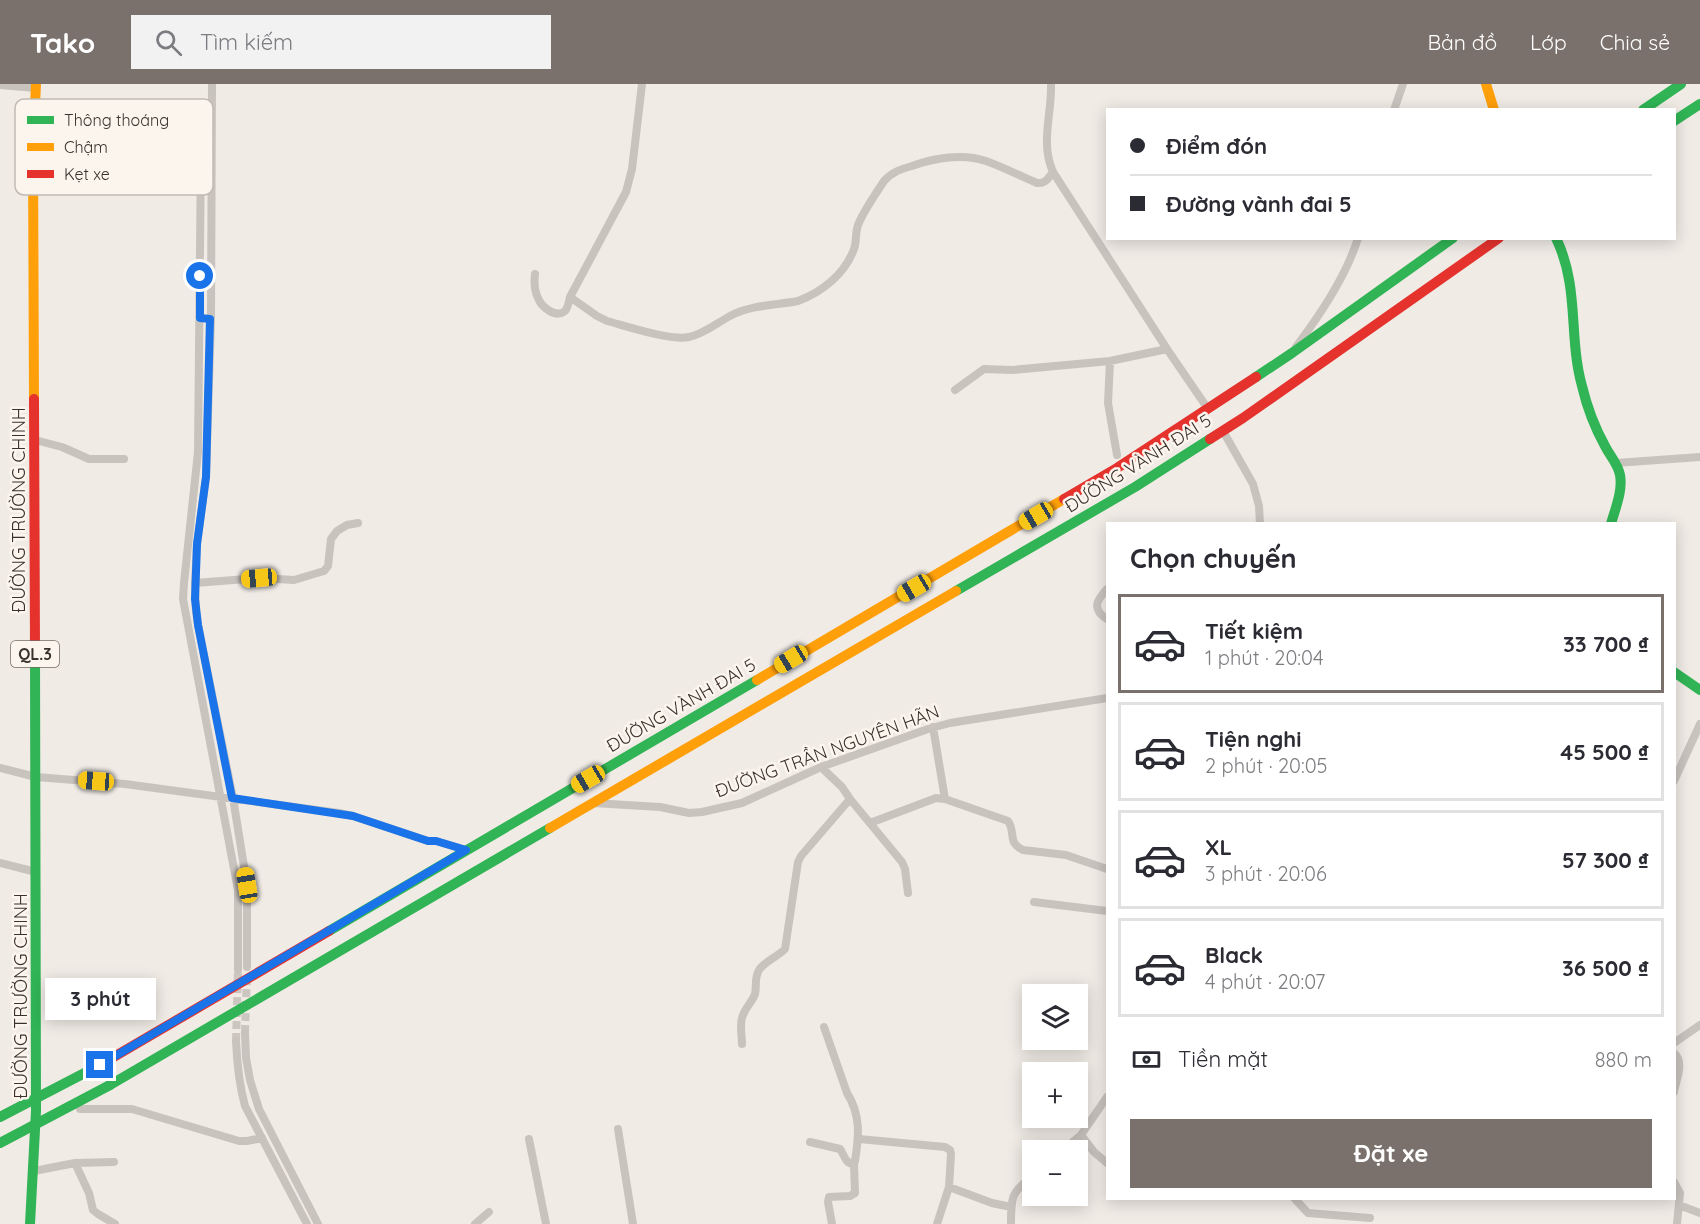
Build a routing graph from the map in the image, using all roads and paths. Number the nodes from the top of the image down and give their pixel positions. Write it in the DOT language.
graph roads {
  1 [pos="212,84"];
  2 [pos="642,84"];
  3 [pos="1051,84"];
  4 [pos="1403,84"];
  5 [pos="1486,84"];
  6 [pos="1681,84"];
  7 [pos="0,86"];
  8 [pos="35,86"];
  9 [pos="211,99"];
  10 [pos="1700,104"];
  11 [pos="1395,108"];
  12 [pos="1493,108"];
  13 [pos="1646,108"];
  14 [pos="1676,120"];
  15 [pos="1053,172"];
  16 [pos="34,195"];
  17 [pos="206,195"];
  18 [pos="1357,240"];
  19 [pos="1450,240"];
  20 [pos="1495,240"];
  21 [pos="1557,240"];
  22 [pos="535,274"];
  23 [pos="570,297"];
  24 [pos="205,319"];
  25 [pos="1167,349"];
  26 [pos="1292,352"];
  27 [pos="1110,361"];
  28 [pos="955,390"];
  29 [pos="1208,409"];
  30 [pos="1223,430"];
  31 [pos="35,440"];
  32 [pos="1117,455"];
  33 [pos="1700,457"];
  34 [pos="124,459"];
  35 [pos="1616,463"];
  36 [pos="1260,522"];
  37 [pos="1612,522"];
  38 [pos="358,523"];
  39 [pos="195,583"];
  40 [pos="1106,590"];
  41 [pos="1106,618"];
  42 [pos="1676,673"];
  43 [pos="1700,690"];
  44 [pos="1106,698"];
  45 [pos="1700,724"];
  46 [pos="933,727"];
  47 [pos="821,767"];
  48 [pos="0,768"];
  49 [pos="1676,776"];
  50 [pos="36,777"];
  51 [pos="226,798"];
  52 [pos="850,799"];
  53 [pos="945,799"];
  54 [pos="593,803"];
  55 [pos="870,823"];
  56 [pos="466,850"];
  57 [pos="0,863"];
  58 [pos="1106,869"];
  59 [pos="36,872"];
  60 [pos="908,893"];
  61 [pos="1034,902"];
  62 [pos="1106,911"];
  63 [pos="247,967"];
  64 [pos="238,970"];
  65 [pos="1700,1025"];
  66 [pos="824,1027"];
  67 [pos="245,1033"];
  68 [pos="236,1041"];
  69 [pos="1676,1042"];
  70 [pos="742,1044"];
  71 [pos="1676,1055"];
  72 [pos="1676,1083"];
  73 [pos="1106,1098"];
  74 [pos="80,1109"];
  75 [pos="0,1117"];
  76 [pos="618,1129"];
  77 [pos="1081,1135"];
  78 [pos="262,1138"];
  79 [pos="530,1139"];
  80 [pos="859,1139"];
  81 [pos="1075,1140"];
  82 [pos="810,1142"];
  83 [pos="0,1143"];
  84 [pos="114,1162"];
  85 [pos="1106,1162"];
  86 [pos="75,1163"];
  87 [pos="854,1164"];
  88 [pos="34,1172"];
  89 [pos="1022,1185"];
  90 [pos="1676,1186"];
  91 [pos="949,1187"];
  92 [pos="1296,1200"];
  93 [pos="1679,1205"];
  94 [pos="1011,1207"];
  95 [pos="489,1212"];
  96 [pos="1700,1213"];
  97 [pos="1370,1218"];
  98 [pos="30,1224"];
  99 [pos="115,1224"];
  100 [pos="307,1224"];
  101 [pos="318,1224"];
  102 [pos="475,1224"];
  103 [pos="546,1224"];
  104 [pos="633,1224"];
  105 [pos="832,1224"];
  106 [pos="937,1224"];
  107 [pos="1011,1224"];
  108 [pos="1677,1224"];
  1 -- 9 [label="street"];
  2 -- 23 [label="street"];
  3 -- 15 [label="street"];
  4 -- 11 [label="street"];
  5 -- 12 [label="main road"];
  6 -- 13 [label="main road"];
  7 -- 8 [label="street"];
  10 -- 14 [label="main road"];
  15 -- 23 [label="street"];
  15 -- 25 [label="street"];
  16 -- 31 [label="main road, ĐƯỜNG TRƯỜNG CHINH / QL.3"];
  17 -- 24 [label="street"];
  18 -- 26 [label="street"];
  19 -- 26 [label="main road, ĐƯỜNG VÀNH ĐAI 5"];
  20 -- 30 [label="main road, ĐƯỜNG VÀNH ĐAI 5"];
  21 -- 35 [label="main road"];
  22 -- 23 [label="street"];
  24 -- 39 [label="street"];
  24 -- 51 [label="street"];
  25 -- 27 [label="street"];
  25 -- 29 [label="street"];
  26 -- 29 [label="main road, ĐƯỜNG VÀNH ĐAI 5"];
  27 -- 28 [label="street"];
  27 -- 32 [label="street"];
  29 -- 56 [label="main road, ĐƯỜNG VÀNH ĐAI 5"];
  30 -- 36 [label="street"];
  30 -- 54 [label="main road, ĐƯỜNG VÀNH ĐAI 5"];
  31 -- 34 [label="street"];
  31 -- 50 [label="main road, ĐƯỜNG TRƯỜNG CHINH / QL.3"];
  33 -- 35 [label="street"];
  35 -- 37 [label="main road"];
  38 -- 39 [label="street"];
  39 -- 51 [label="street"];
  40 -- 41 [label="street"];
  42 -- 43 [label="main road"];
  44 -- 46 [label="street, ĐƯỜNG TRẦN NGUYÊN HÃN"];
  45 -- 49 [label="street"];
  46 -- 47 [label="street, ĐƯỜNG TRẦN NGUYÊN HÃN"];
  46 -- 53 [label="street"];
  47 -- 52 [label="street"];
  47 -- 54 [label="street, ĐƯỜNG TRẦN NGUYÊN HÃN"];
  48 -- 50 [label="street"];
  50 -- 51 [label="street"];
  50 -- 59 [label="main road, ĐƯỜNG TRƯỜNG CHINH / QL.3"];
  51 -- 56 [label="street"];
  51 -- 63 [label="street"];
  51 -- 64 [label="street"];
  52 -- 55 [label="street"];
  52 -- 70 [label="street"];
  53 -- 55 [label="street"];
  53 -- 58 [label="street"];
  54 -- 83 [label="main road, ĐƯỜNG VÀNH ĐAI 5, bridge"];
  55 -- 60 [label="street"];
  56 -- 75 [label="main road, ĐƯỜNG VÀNH ĐAI 5, bridge"];
  57 -- 59 [label="street"];
  59 -- 88 [label="main road, ĐƯỜNG TRƯỜNG CHINH / QL.3"];
  61 -- 62 [label="street"];
  65 -- 69 [label="street"];
  66 -- 80 [label="street"];
  67 -- 101 [label="street"];
  68 -- 78 [label="street"];
  71 -- 72 [label="street"];
  73 -- 77 [label="street"];
  74 -- 78 [label="street"];
  76 -- 104 [label="street"];
  77 -- 81 [label="street"];
  77 -- 85 [label="street"];
  78 -- 100 [label="street"];
  79 -- 103 [label="street"];
  80 -- 87 [label="street"];
  80 -- 91 [label="street"];
  82 -- 87 [label="street"];
  84 -- 86 [label="street"];
  86 -- 88 [label="street"];
  86 -- 99 [label="street"];
  87 -- 105 [label="street"];
  88 -- 98 [label="main road, ĐƯỜNG TRƯỜNG CHINH / QL.3"];
  89 -- 94 [label="street"];
  90 -- 93 [label="street"];
  91 -- 94 [label="street"];
  91 -- 106 [label="street"];
  92 -- 97 [label="street"];
  93 -- 96 [label="street"];
  93 -- 108 [label="street"];
  94 -- 107 [label="street"];
  95 -- 102 [label="street"];
}
